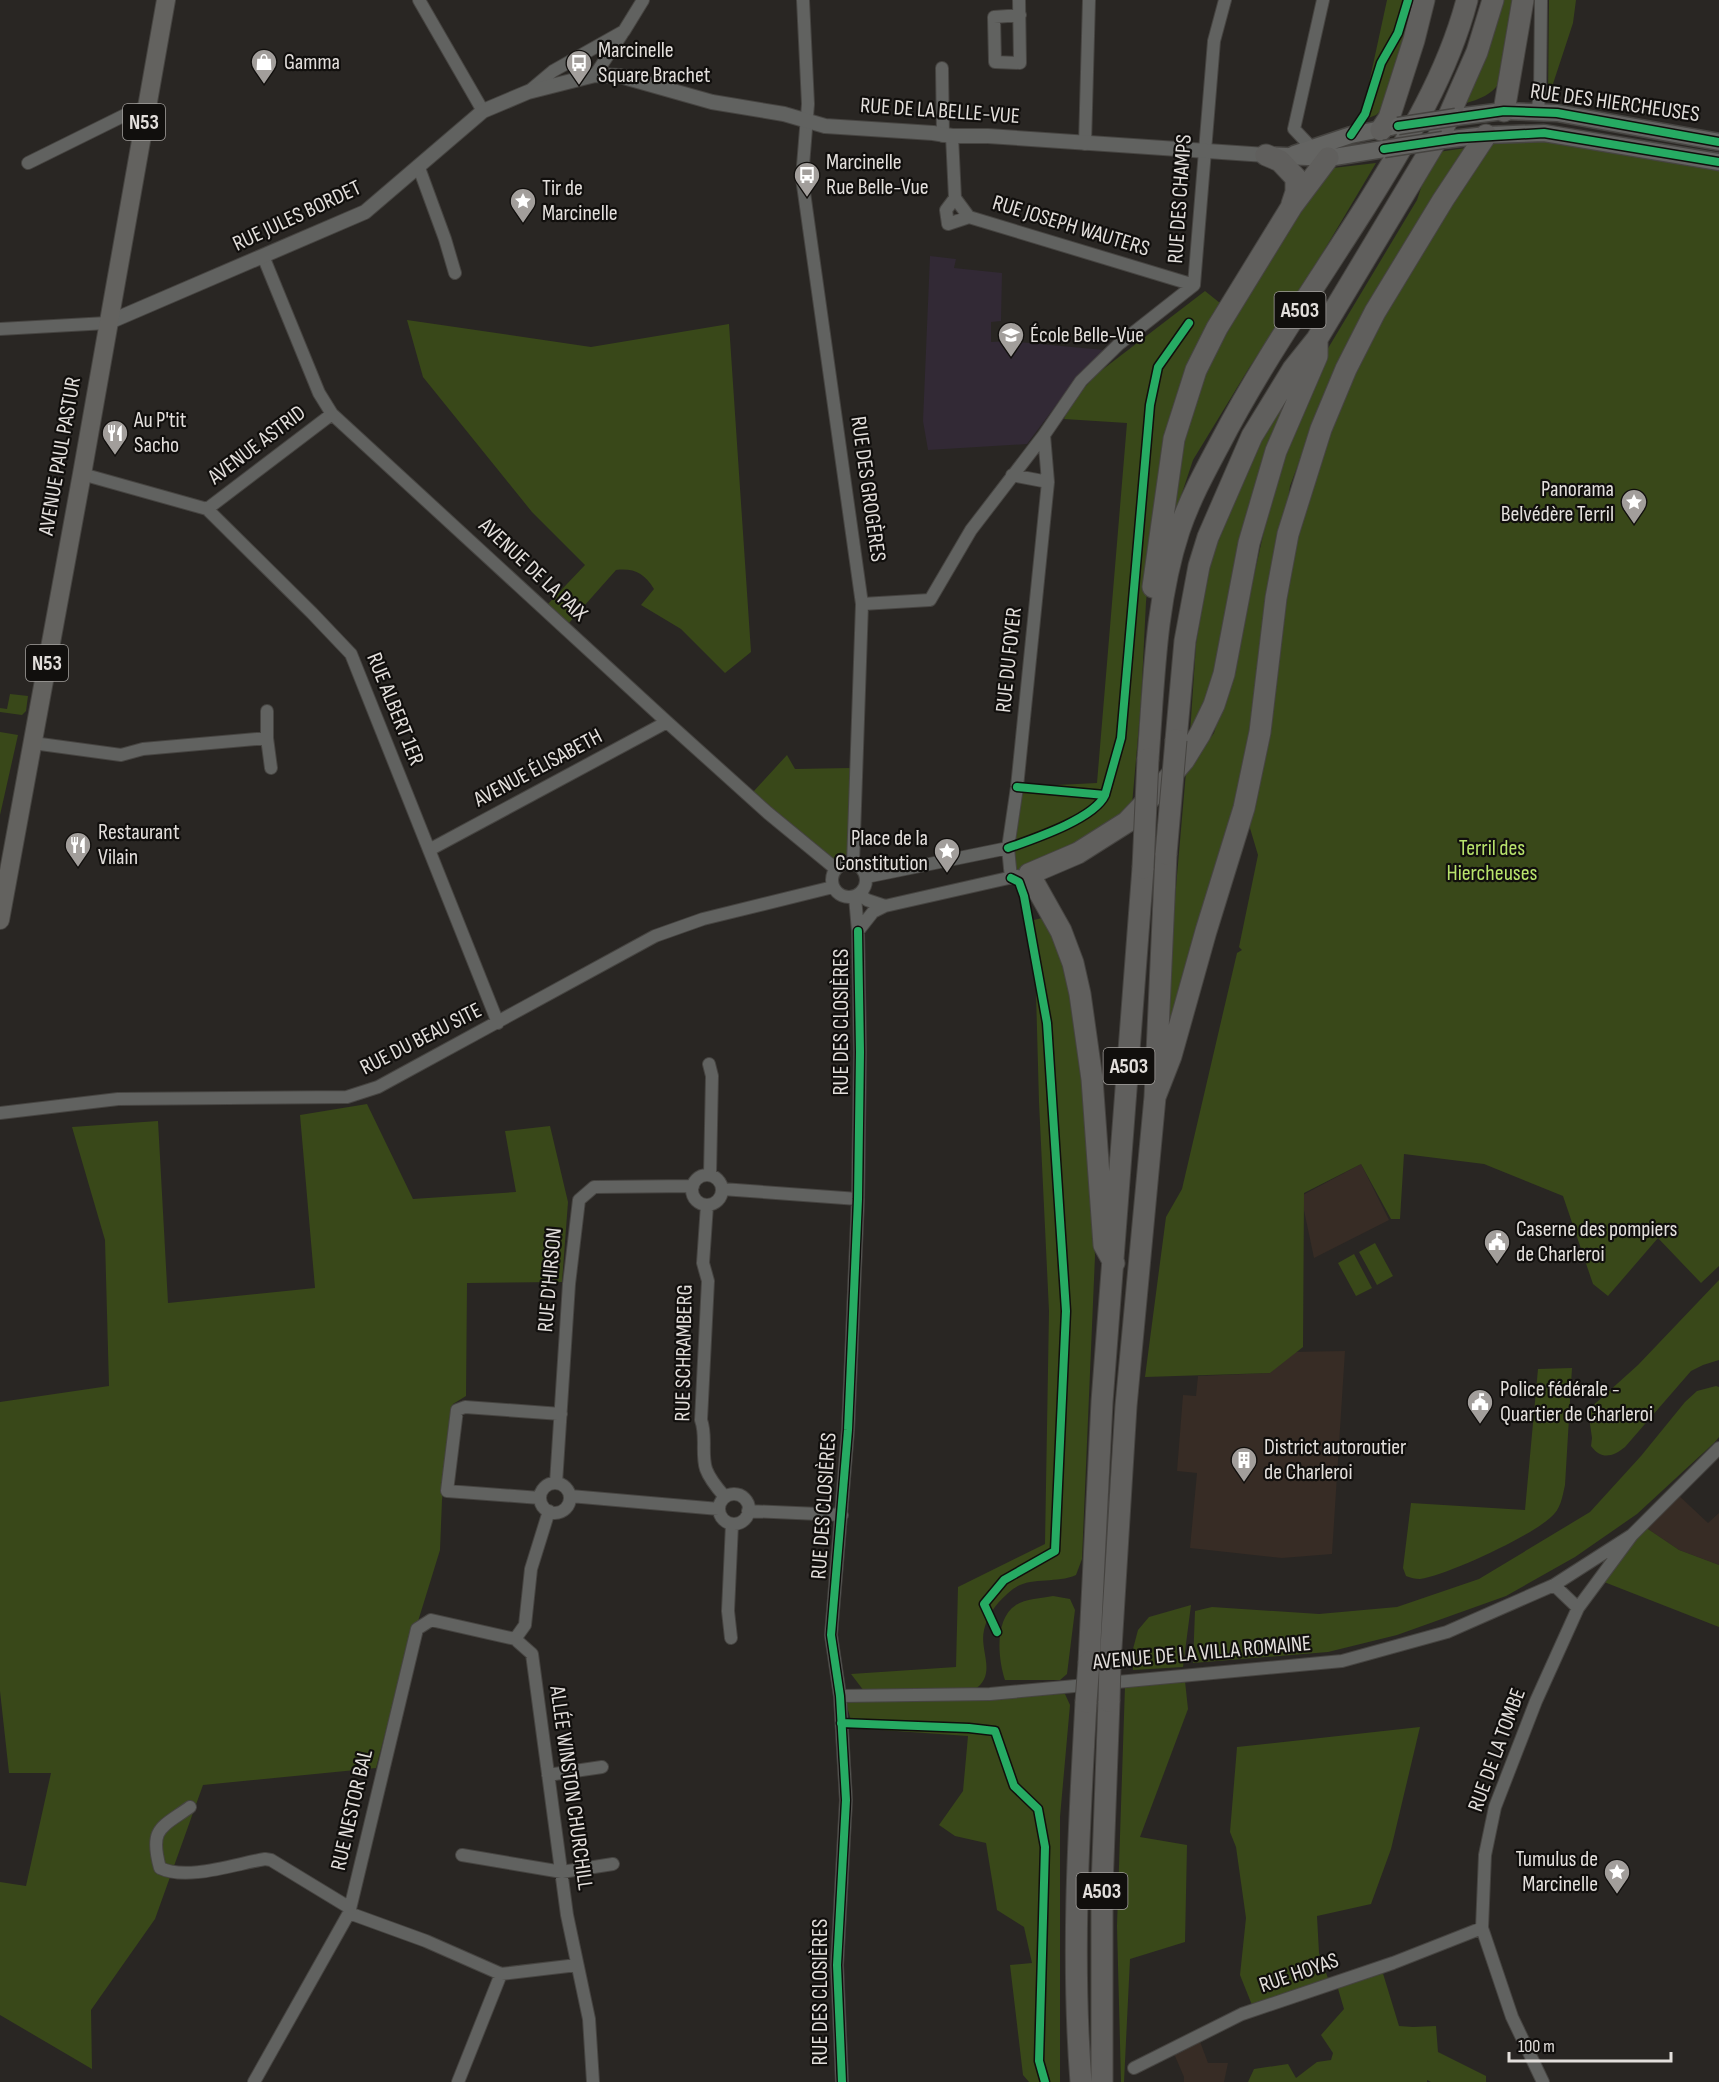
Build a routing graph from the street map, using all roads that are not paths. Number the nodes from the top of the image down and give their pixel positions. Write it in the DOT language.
graph roads {
  1 [pos="166,0"];
  2 [pos="419,0"];
  3 [pos="643,0"];
  4 [pos="803,0"];
  5 [pos="1019,0"];
  6 [pos="1089,0"];
  7 [pos="1225,0"];
  8 [pos="1323,0"];
  9 [pos="1424,0"];
  10 [pos="1467,0"];
  11 [pos="1493,0"];
  12 [pos="1524,0"];
  13 [pos="1541,0"];
  14 [pos="1020,15"];
  15 [pos="624,31"];
  16 [pos="942,68"];
  17 [pos="595,75"];
  18 [pos="528,92"];
  19 [pos="146,107"];
  20 [pos="483,111"];
  21 [pos="1504,111"];
  22 [pos="1537,112"];
  23 [pos="806,121"];
  24 [pos="1532,133"];
  25 [pos="1486,135"];
  26 [pos="948,136"];
  27 [pos="1386,139"];
  28 [pos="1719,142"];
  29 [pos="1085,144"];
  30 [pos="1204,150"];
  31 [pos="1319,152"];
  32 [pos="1266,155"];
  33 [pos="1719,162"];
  34 [pos="28,163"];
  35 [pos="419,168"];
  36 [pos="955,198"];
  37 [pos="1292,206"];
  38 [pos="969,217"];
  39 [pos="263,256"];
  40 [pos="455,273"];
  41 [pos="1194,285"];
  42 [pos="107,323"];
  43 [pos="0,329"];
  44 [pos="1317,339"];
  45 [pos="332,414"];
  46 [pos="1044,435"];
  47 [pos="82,474"];
  48 [pos="1012,475"];
  49 [pos="1048,482"];
  50 [pos="207,510"];
  51 [pos="862,604"];
  52 [pos="1158,629"];
  53 [pos="267,711"];
  54 [pos="667,723"];
  55 [pos="267,738"];
  56 [pos="33,742"];
  57 [pos="271,768"];
  58 [pos="1008,849"];
  59 [pos="429,850"];
  60 [pos="853,864"];
  61 [pos="836,869"];
  62 [pos="1020,876"];
  63 [pos="866,877"];
  64 [pos="833,887"];
  65 [pos="857,896"];
  66 [pos="885,906"];
  67 [pos="0,920"];
  68 [pos="858,931"];
  69 [pos="498,1023"];
  70 [pos="709,1064"];
  71 [pos="1155,1097"];
  72 [pos="0,1113"];
  73 [pos="710,1175"];
  74 [pos="693,1186"];
  75 [pos="722,1189"];
  76 [pos="858,1199"];
  77 [pos="707,1204"];
  78 [pos="1114,1263"];
  79 [pos="561,1414"];
  80 [pos="1719,1448"];
  81 [pos="556,1483"];
  82 [pos="570,1496"];
  83 [pos="725,1497"];
  84 [pos="540,1498"];
  85 [pos="719,1509"];
  86 [pos="549,1511"];
  87 [pos="748,1511"];
  88 [pos="842,1515"];
  89 [pos="732,1524"];
  90 [pos="1632,1535"];
  91 [pos="1554,1585"];
  92 [pos="1578,1608"];
  93 [pos="730,1638"];
  94 [pos="515,1640"];
  95 [pos="1100,1663"];
  96 [pos="840,1696"];
  97 [pos="602,1767"];
  98 [pos="548,1776"];
  99 [pos="190,1807"];
  100 [pos="462,1855"];
  101 [pos="613,1864"];
  102 [pos="562,1872"];
  103 [pos="350,1910"];
  104 [pos="1482,1928"];
  105 [pos="578,1965"];
  106 [pos="501,1974"];
  107 [pos="1078,2049"];
  108 [pos="1134,2068"];
  109 [pos="254,2082"];
  110 [pos="458,2082"];
  111 [pos="593,2082"];
  112 [pos="842,2082"];
  113 [pos="1069,2082"];
  114 [pos="1081,2082"];
  115 [pos="1102,2082"];
  116 [pos="1543,2082"];
  1 -- 19 [label="main road, AVENUE PAUL PASTUR / N53"];
  2 -- 20 [label="street"];
  3 -- 15 [label="street"];
  4 -- 23 [label="street, RUE DES GROGÈRES"];
  5 -- 14 [label="street"];
  6 -- 29 [label="street"];
  7 -- 30 [label="street, RUE DES CHAMPS"];
  8 -- 31 [label="street"];
  9 -- 27 [label="highway"];
  10 -- 52 [label="highway, A503"];
  11 -- 44 [label="highway, A503"];
  12 -- 21 [label="highway"];
  13 -- 22 [label="street"];
  15 -- 17 [label="street"];
  15 -- 18 [label="street"];
  16 -- 26 [label="street, RUE JOSEPH WAUTERS"];
  17 -- 18 [label="street, RUE DE LA BELLE-VUE"];
  17 -- 23 [label="street, RUE DE LA BELLE-VUE"];
  18 -- 20 [label="street, RUE JULES BORDET"];
  19 -- 34 [label="street"];
  19 -- 42 [label="main road, AVENUE PAUL PASTUR / N53"];
  20 -- 35 [label="street, RUE JULES BORDET"];
  21 -- 22 [label="main road, RUE DES HIERCHEUSES"];
  21 -- 25 [label="main road"];
  21 -- 27 [label="main road, RUE DE LA BELLE-VUE, bridge"];
  22 -- 24 [label="main road"];
  22 -- 28 [label="main road, RUE DES HIERCHEUSES"];
  23 -- 26 [label="street, RUE DE LA BELLE-VUE"];
  23 -- 51 [label="street, RUE DES GROGÈRES"];
  24 -- 25 [label="main road, RUE DES HIERCHEUSES"];
  24 -- 33 [label="main road, RUE DES HIERCHEUSES"];
  25 -- 27 [label="main road, RUE DE LA BELLE-VUE, bridge"];
  25 -- 71 [label="highway"];
  26 -- 29 [label="street, RUE DE LA BELLE-VUE"];
  26 -- 36 [label="street, RUE JOSEPH WAUTERS"];
  27 -- 31 [label="main road, RUE DE LA BELLE-VUE"];
  27 -- 31 [label="main road, RUE DE LA BELLE-VUE"];
  29 -- 30 [label="street, RUE DE LA BELLE-VUE"];
  30 -- 32 [label="street, RUE DE LA BELLE-VUE"];
  30 -- 41 [label="street, RUE DES CHAMPS"];
  31 -- 32 [label="main road, RUE DE LA BELLE-VUE"];
  31 -- 37 [label="highway"];
  32 -- 37 [label="highway"];
  35 -- 39 [label="street, RUE JULES BORDET"];
  35 -- 40 [label="street"];
  36 -- 38 [label="street, RUE JOSEPH WAUTERS"];
  36 -- 38 [label="street, RUE JOSEPH WAUTERS"];
  37 -- 52 [label="highway"];
  38 -- 41 [label="street, RUE JOSEPH WAUTERS"];
  39 -- 42 [label="street, RUE JULES BORDET"];
  39 -- 45 [label="street, AVENUE DE LA PAIX"];
  41 -- 46 [label="street, RUE DES CHAMPS"];
  42 -- 43 [label="street"];
  42 -- 47 [label="main road, AVENUE PAUL PASTUR / N53"];
  44 -- 62 [label="highway"];
  44 -- 71 [label="highway, A503, bridge"];
  45 -- 50 [label="street, AVENUE ASTRID"];
  45 -- 54 [label="street, AVENUE DE LA PAIX"];
  46 -- 48 [label="street, RUE DES CHAMPS"];
  46 -- 49 [label="street"];
  47 -- 50 [label="street, RUE ALBERT 1ER"];
  47 -- 56 [label="main road, AVENUE PAUL PASTUR / N53"];
  48 -- 49 [label="street"];
  48 -- 51 [label="street, RUE DES CHAMPS"];
  49 -- 58 [label="street, RUE DU FOYER"];
  50 -- 59 [label="street, RUE ALBERT 1ER"];
  51 -- 60 [label="street, RUE DES GROGÈRES"];
  52 -- 78 [label="highway, A503, bridge"];
  53 -- 55 [label="street"];
  54 -- 59 [label="street, AVENUE ÉLISABETH"];
  54 -- 61 [label="street, AVENUE DE LA PAIX"];
  55 -- 56 [label="street"];
  55 -- 57 [label="street"];
  56 -- 67 [label="main road, AVENUE PAUL PASTUR / N53"];
  58 -- 62 [label="street, RUE DU FOYER"];
  58 -- 63 [label="street"];
  59 -- 69 [label="street, RUE ALBERT 1ER"];
  60 -- 61 [label="street"];
  60 -- 63 [label="street"];
  61 -- 64 [label="street"];
  62 -- 66 [label="street"];
  62 -- 78 [label="highway"];
  63 -- 65 [label="street"];
  64 -- 65 [label="street"];
  64 -- 69 [label="street, RUE DU BEAU SITE"];
  65 -- 66 [label="street"];
  65 -- 68 [label="street, RUE DES CLOSIÈRES"];
  66 -- 68 [label="street"];
  68 -- 76 [label="street, RUE DES CLOSIÈRES"];
  69 -- 72 [label="street, RUE DU BEAU SITE"];
  70 -- 73 [label="street"];
  71 -- 95 [label="highway, A503"];
  73 -- 74 [label="street"];
  73 -- 75 [label="street"];
  74 -- 77 [label="street"];
  74 -- 79 [label="street, RUE D'HIRSON"];
  75 -- 76 [label="street"];
  75 -- 77 [label="street"];
  76 -- 88 [label="street, RUE DES CLOSIÈRES"];
  77 -- 83 [label="street, RUE SCHRAMBERG"];
  78 -- 95 [label="highway, A503"];
  79 -- 81 [label="street, RUE D'HIRSON"];
  79 -- 84 [label="street"];
  80 -- 90 [label="street, RUE DE LA TOMBE"];
  81 -- 82 [label="street"];
  81 -- 84 [label="street"];
  82 -- 85 [label="street"];
  82 -- 86 [label="street"];
  83 -- 85 [label="street"];
  83 -- 87 [label="street"];
  84 -- 86 [label="street"];
  85 -- 89 [label="street"];
  86 -- 94 [label="street"];
  87 -- 88 [label="street"];
  87 -- 89 [label="street"];
  88 -- 96 [label="street, RUE DES CLOSIÈRES"];
  89 -- 93 [label="street"];
  90 -- 91 [label="street, RUE DE LA TOMBE"];
  90 -- 92 [label="street, RUE DE LA TOMBE"];
  91 -- 92 [label="street"];
  91 -- 96 [label="street, AVENUE DE LA VILLA ROMAINE"];
  92 -- 104 [label="street, RUE DE LA TOMBE"];
  94 -- 98 [label="street, ALLÉE WINSTON CHURCHILL"];
  94 -- 103 [label="street, RUE NESTOR BAL"];
  95 -- 107 [label="highway, A503, bridge"];
  95 -- 115 [label="highway, A503, bridge"];
  96 -- 112 [label="street, RUE DES CLOSIÈRES"];
  97 -- 98 [label="street"];
  98 -- 102 [label="street, ALLÉE WINSTON CHURCHILL"];
  99 -- 103 [label="street"];
  100 -- 102 [label="street"];
  101 -- 102 [label="street"];
  102 -- 105 [label="street, ALLÉE WINSTON CHURCHILL"];
  103 -- 106 [label="street"];
  103 -- 109 [label="street, RUE NESTOR BAL"];
  104 -- 108 [label="street, RUE HOYAS"];
  104 -- 116 [label="street, RUE DE LA TOMBE"];
  105 -- 106 [label="street"];
  105 -- 111 [label="street, ALLÉE WINSTON CHURCHILL"];
  106 -- 110 [label="street"];
  107 -- 113 [label="highway"];
  107 -- 114 [label="highway, A503"];
}
